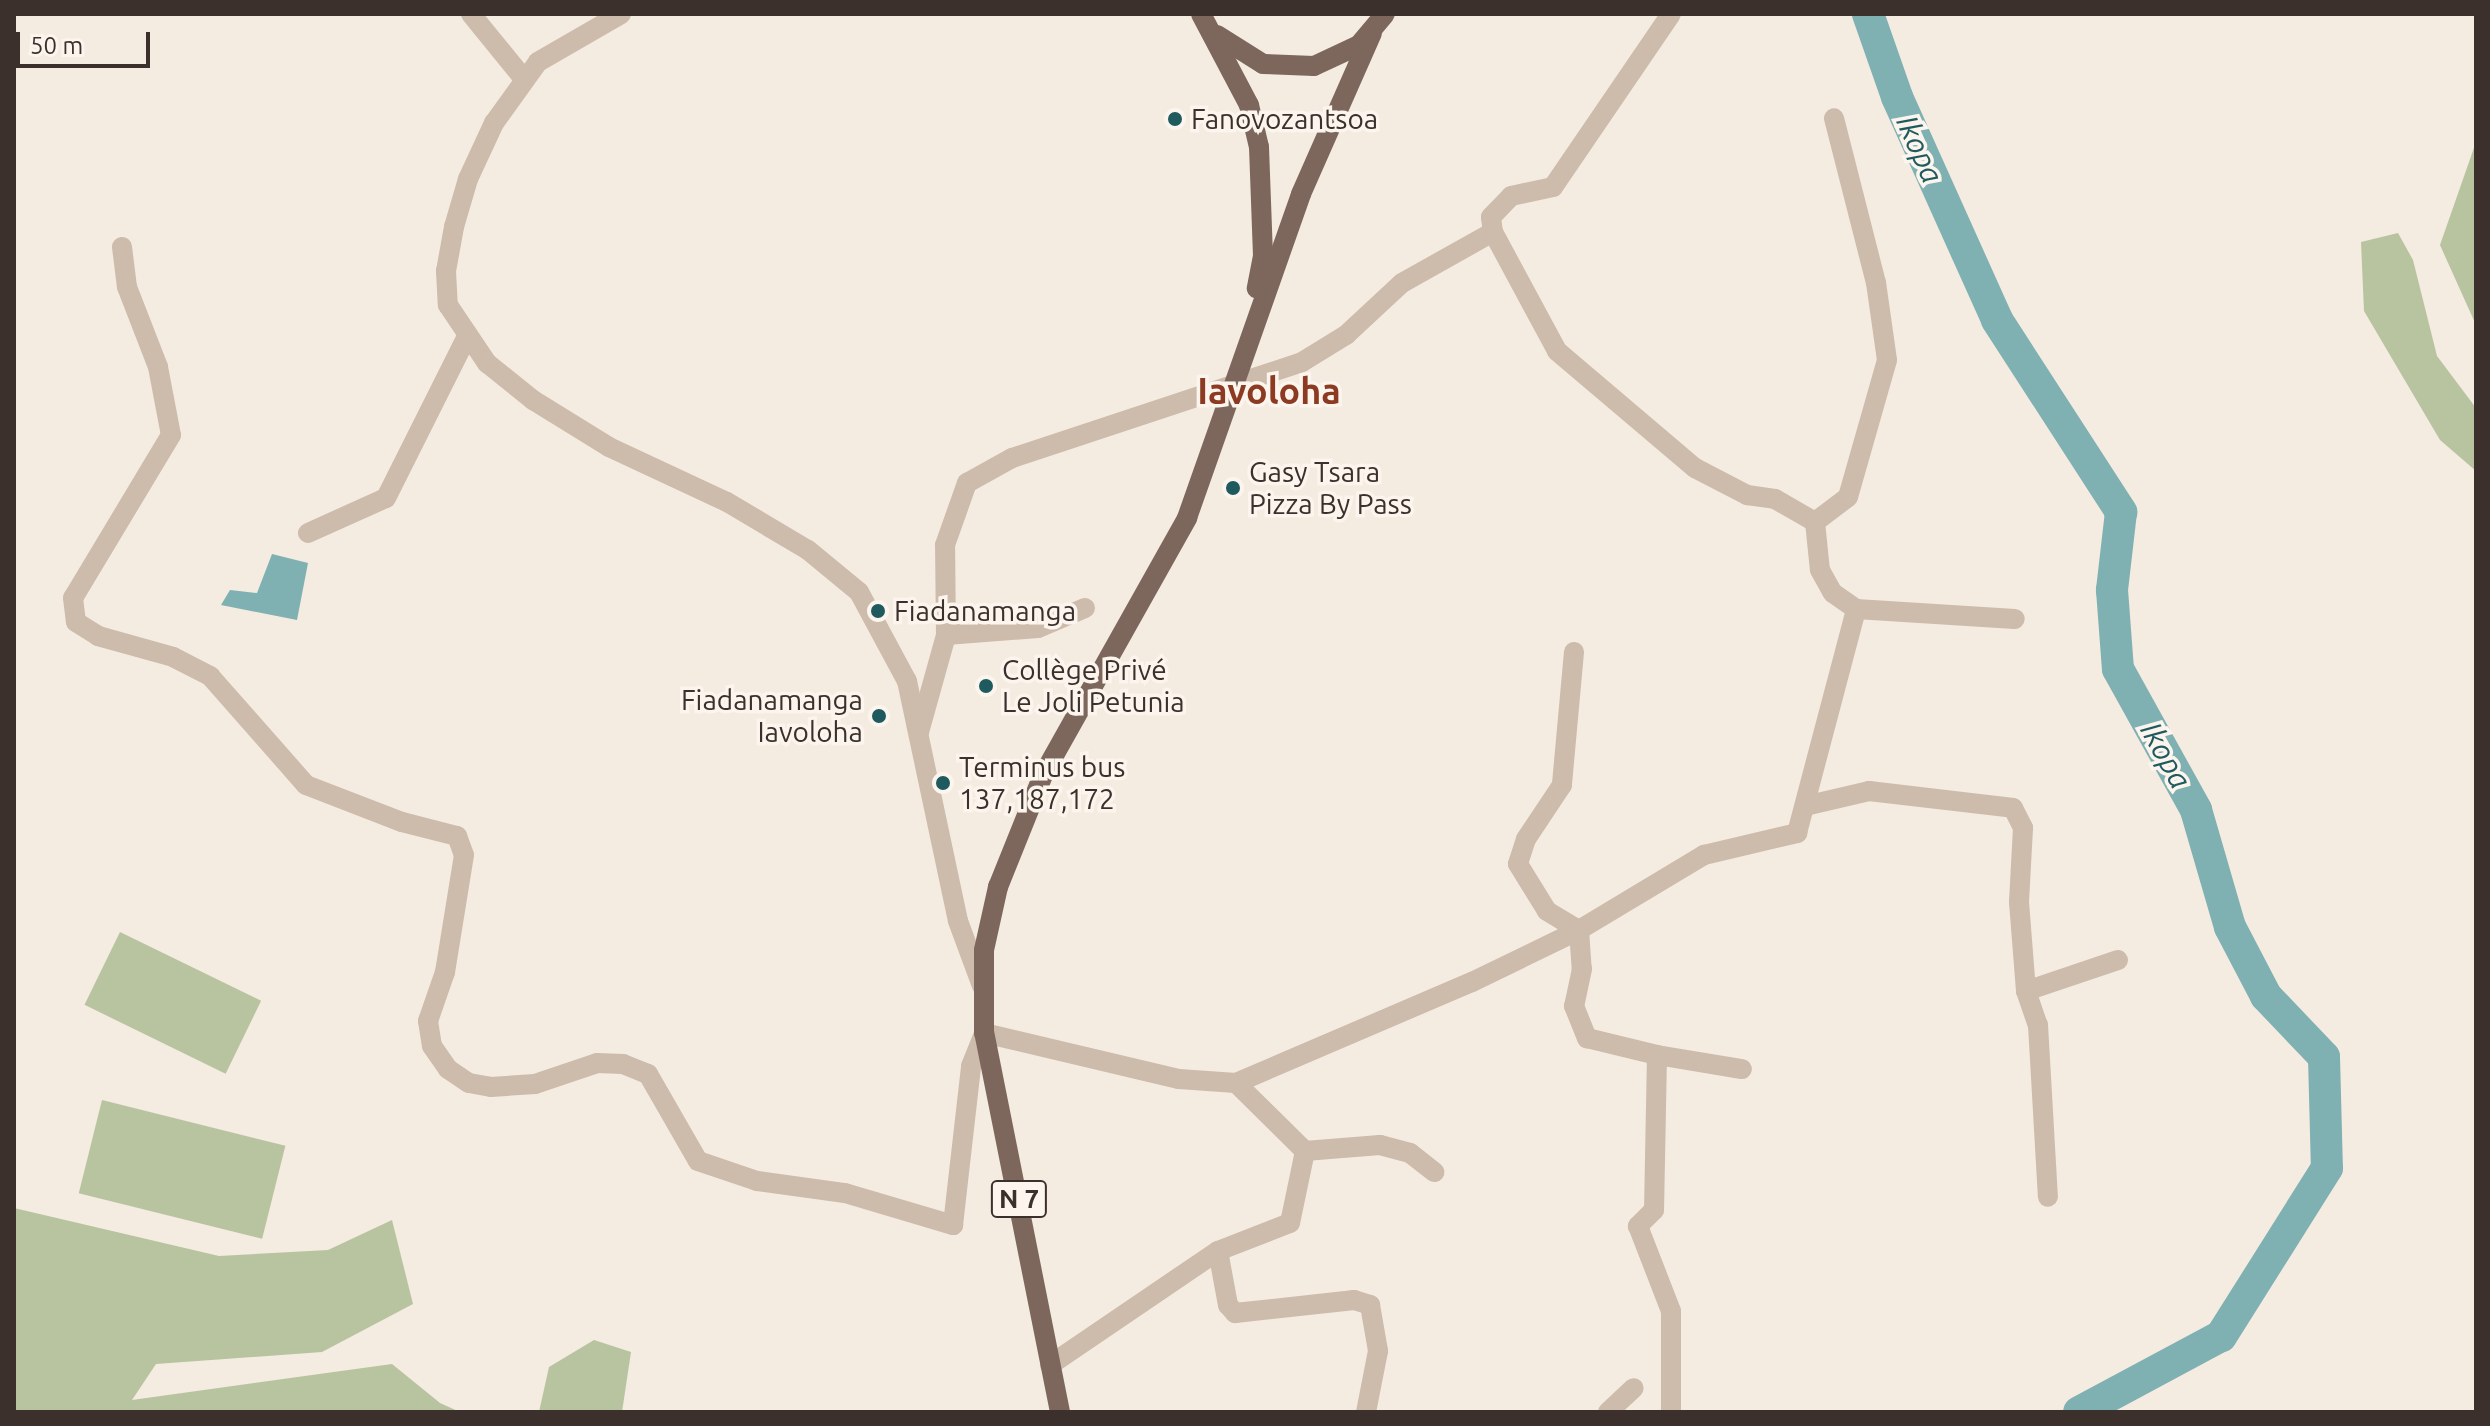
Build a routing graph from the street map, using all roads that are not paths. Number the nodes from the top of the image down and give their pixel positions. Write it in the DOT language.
graph roads {
  1 [pos="471,14"];
  2 [pos="621,14"];
  3 [pos="1385,14"];
  4 [pos="1671,14"];
  5 [pos="1205,20"];
  6 [pos="1372,33"];
  7 [pos="524,79"];
  8 [pos="1834,118"];
  9 [pos="1493,232"];
  10 [pos="122,247"];
  11 [pos="467,336"];
  12 [pos="1244,355"];
  13 [pos="1236,384"];
  14 [pos="1815,522"];
  15 [pos="308,533"];
  16 [pos="1085,608"];
  17 [pos="1856,609"];
  18 [pos="2015,619"];
  19 [pos="946,635"];
  20 [pos="1574,652"];
  21 [pos="919,732"];
  22 [pos="1805,806"];
  23 [pos="1579,930"];
  24 [pos="2118,960"];
  25 [pos="982,986"];
  26 [pos="2026,991"];
  27 [pos="984,1033"];
  28 [pos="1657,1055"];
  29 [pos="1742,1069"];
  30 [pos="1236,1083"];
  31 [pos="1305,1151"];
  32 [pos="1434,1172"];
  33 [pos="2048,1197"];
  34 [pos="1218,1251"];
  35 [pos="1050,1365"];
  36 [pos="1634,1388"];
  37 [pos="1060,1412"];
  38 [pos="1366,1412"];
  39 [pos="1608,1412"];
  40 [pos="1671,1412"];
  1 -- 7 [label="street"];
  2 -- 7 [label="street"];
  3 -- 6 [label="main road"];
  4 -- 9 [label="street"];
  5 -- 6 [label="main road"];
  5 -- 12 [label="main road"];
  6 -- 12 [label="main road"];
  7 -- 11 [label="street"];
  8 -- 14 [label="street"];
  9 -- 13 [label="street"];
  9 -- 14 [label="street"];
  10 -- 27 [label="street"];
  11 -- 15 [label="street"];
  11 -- 21 [label="street"];
  12 -- 13 [label="main road, N 7"];
  13 -- 19 [label="street"];
  13 -- 25 [label="main road, N 7"];
  14 -- 17 [label="street"];
  16 -- 19 [label="street"];
  17 -- 18 [label="street"];
  17 -- 22 [label="street"];
  19 -- 21 [label="street"];
  20 -- 23 [label="street"];
  21 -- 25 [label="street"];
  22 -- 23 [label="street"];
  22 -- 26 [label="street"];
  23 -- 28 [label="street"];
  23 -- 30 [label="street"];
  24 -- 26 [label="street"];
  25 -- 27 [label="main road, N 7"];
  26 -- 33 [label="street"];
  27 -- 30 [label="street"];
  27 -- 35 [label="main road, N 7"];
  28 -- 29 [label="street"];
  28 -- 40 [label="street"];
  30 -- 31 [label="street"];
  31 -- 32 [label="street"];
  31 -- 34 [label="street"];
  34 -- 35 [label="street"];
  34 -- 38 [label="street"];
  35 -- 37 [label="main road, N 7"];
  36 -- 39 [label="street"];
}
